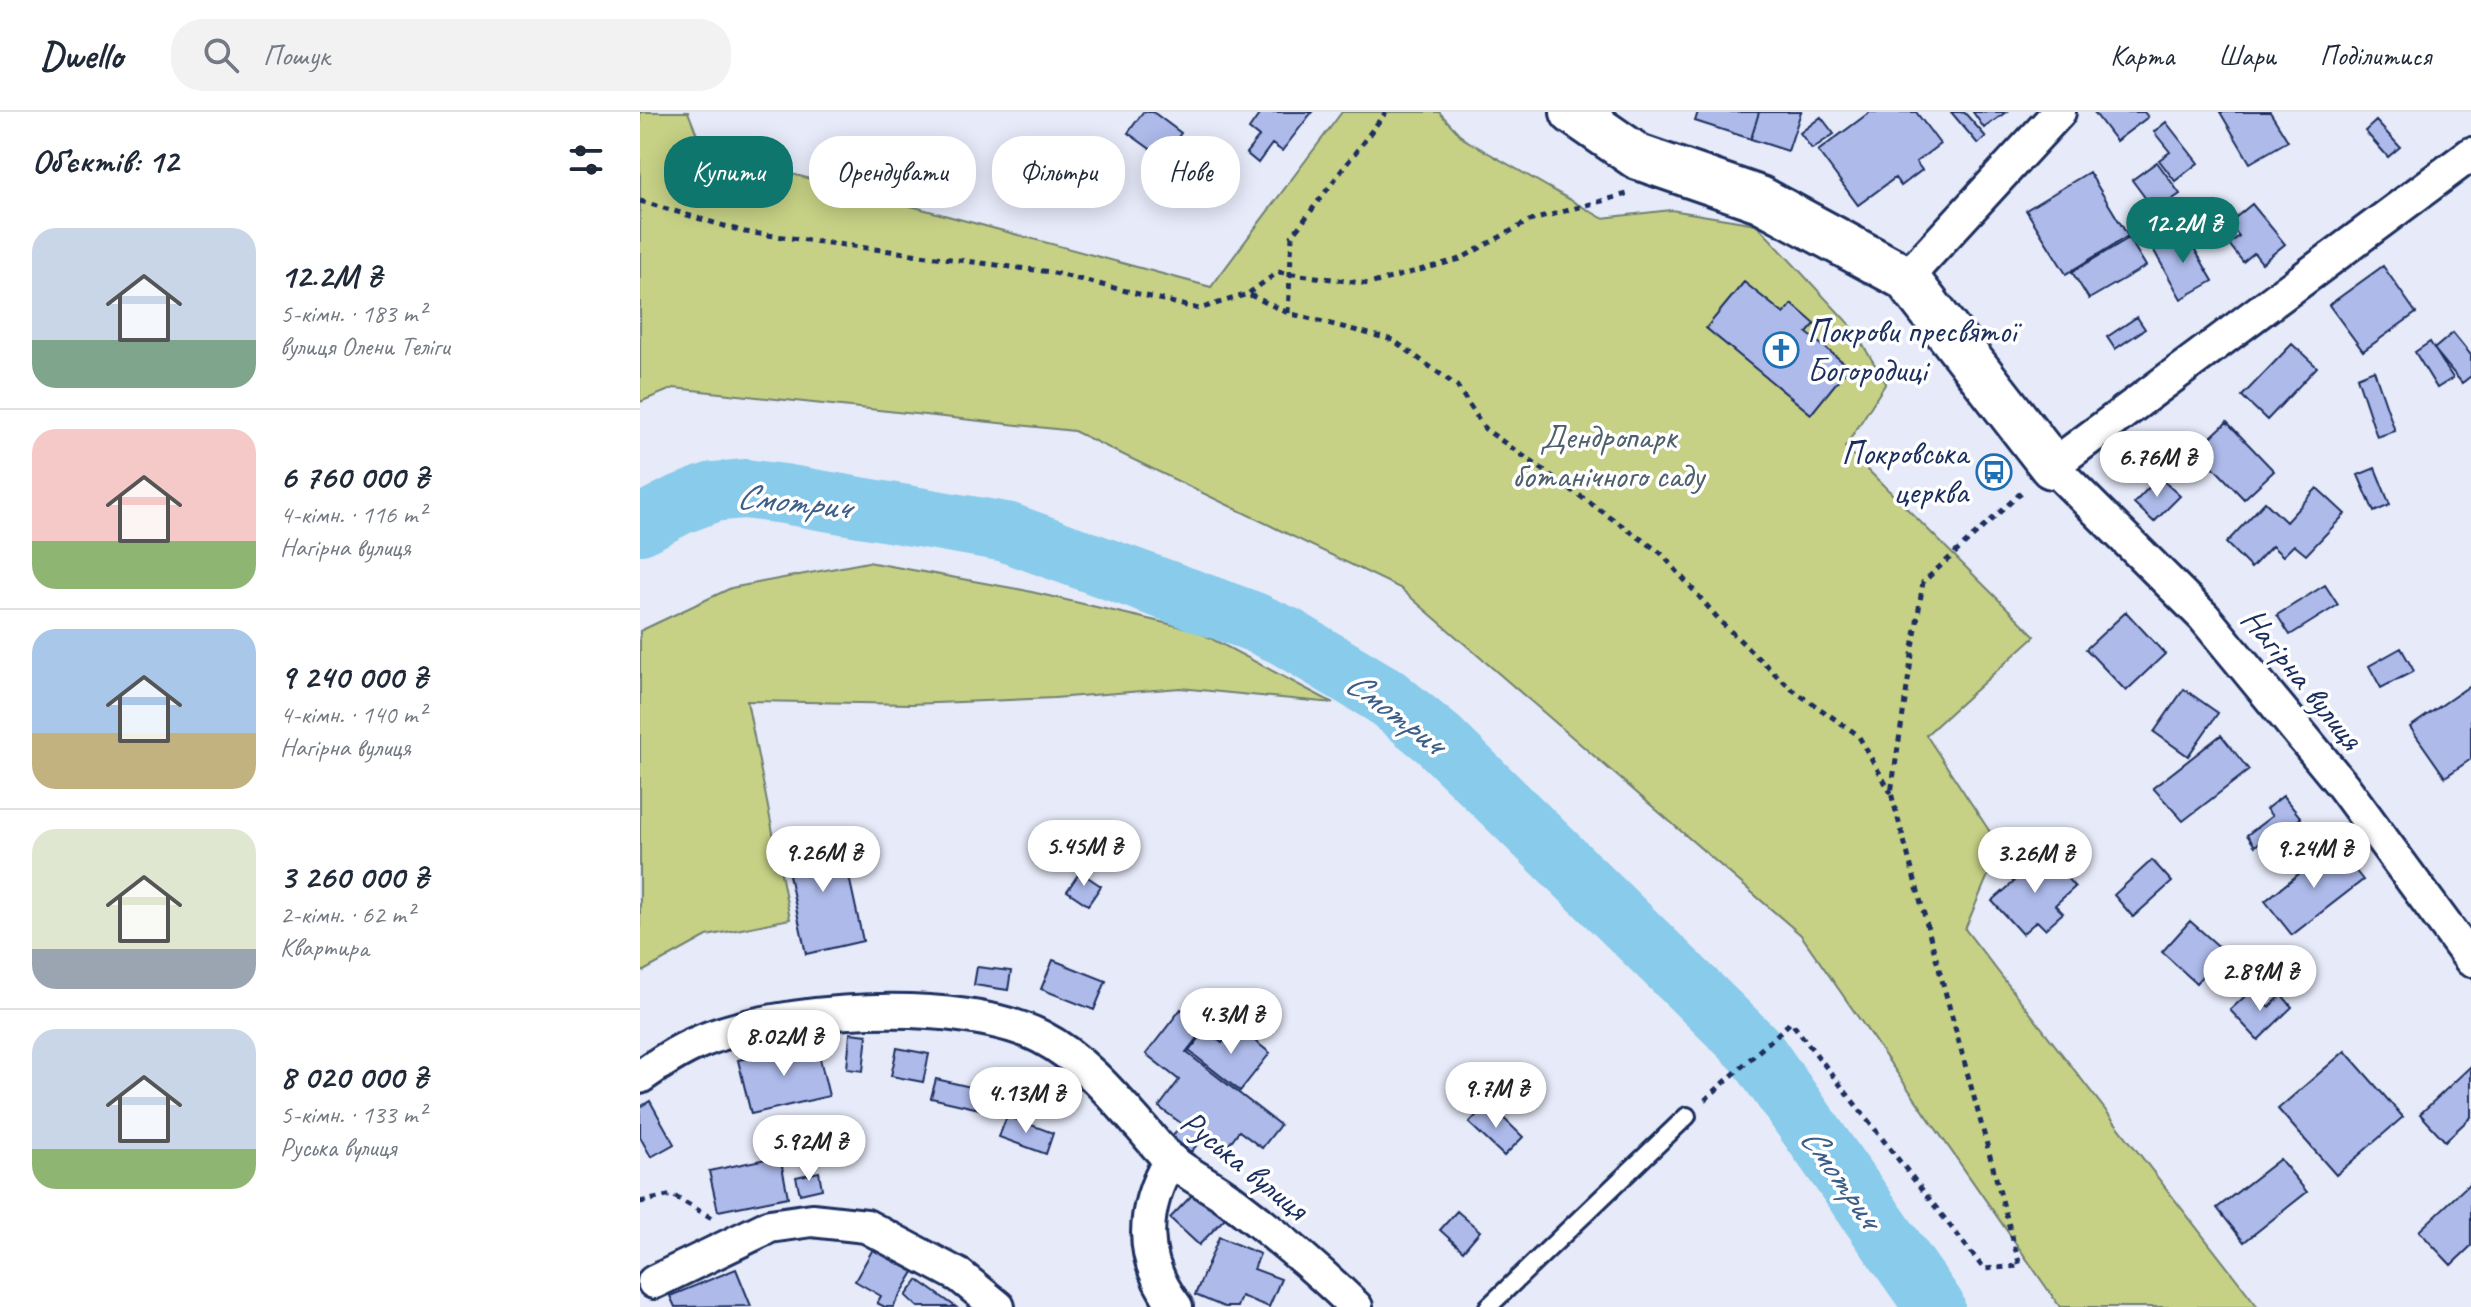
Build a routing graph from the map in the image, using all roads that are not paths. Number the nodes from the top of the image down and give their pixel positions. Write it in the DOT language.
graph roads {
  1 [pos="1573,112"];
  2 [pos="2059,112"];
  3 [pos="2471,154"];
  4 [pos="1906,278"];
  5 [pos="2052,466"];
  6 [pos="2471,960"];
  7 [pos="640,1077"];
  8 [pos="1687,1116"];
  9 [pos="1170,1160"];
  10 [pos="654,1282"];
  11 [pos="998,1307"];
  12 [pos="1176,1307"];
  13 [pos="1356,1307"];
  14 [pos="1488,1307"];
  1 -- 4 [label="street"];
  2 -- 4 [label="street"];
  3 -- 5 [label="street"];
  4 -- 5 [label="street"];
  5 -- 6 [label="street, Нагірна вулиця"];
  7 -- 9 [label="street, Руська вулиця"];
  8 -- 14 [label="lane"];
  9 -- 12 [label="street"];
  9 -- 13 [label="street, Руська вулиця"];
  10 -- 11 [label="street"];
}
